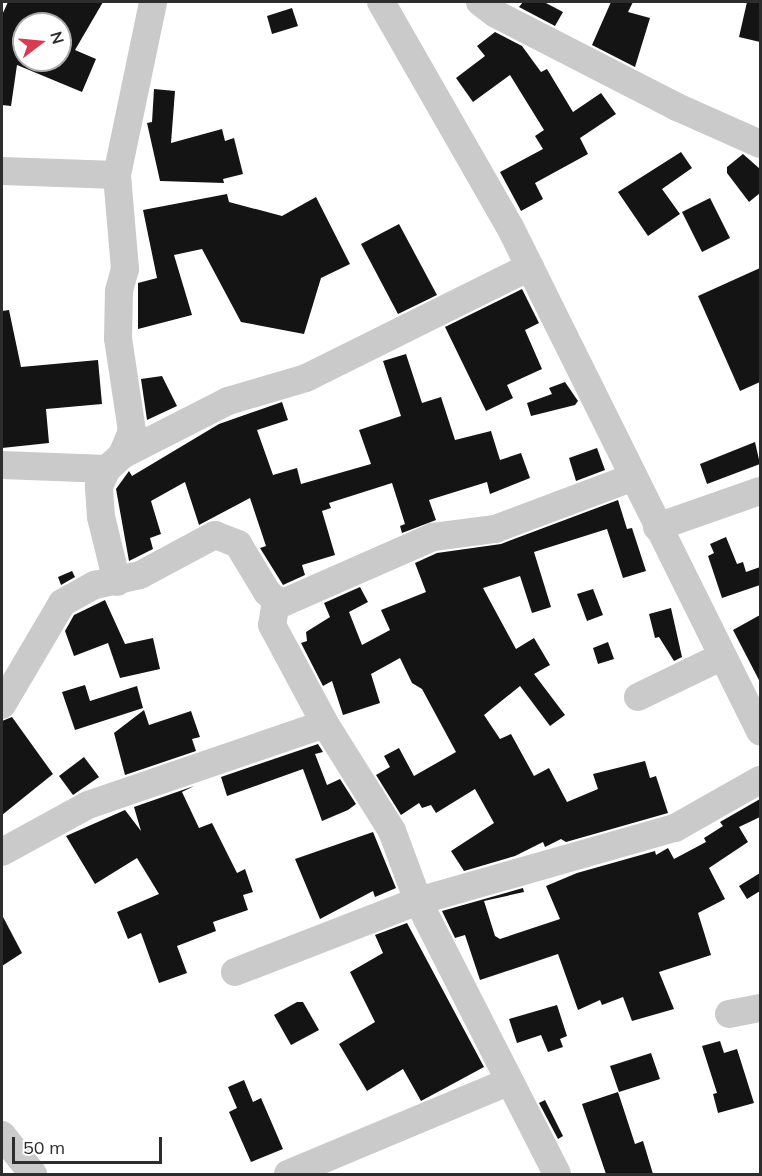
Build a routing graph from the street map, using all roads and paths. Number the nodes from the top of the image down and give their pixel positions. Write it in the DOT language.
graph roads {
  1 [pos="153,2"];
  2 [pos="381,2"];
  3 [pos="480,2"];
  4 [pos="760,144"];
  5 [pos="2,171"];
  6 [pos="117,175"];
  7 [pos="530,267"];
  8 [pos="114,462"];
  9 [pos="2,465"];
  10 [pos="633,477"];
  11 [pos="760,491"];
  12 [pos="657,526"];
  13 [pos="117,582"];
  14 [pos="276,601"];
  15 [pos="723,656"];
  16 [pos="638,697"];
  17 [pos="2,705"];
  18 [pos="325,724"];
  19 [pos="760,731"];
  20 [pos="760,780"];
  21 [pos="2,852"];
  22 [pos="418,901"];
  23 [pos="236,972"];
  24 [pos="760,1008"];
  25 [pos="729,1014"];
  26 [pos="508,1083"];
  27 [pos="2,1134"];
  28 [pos="18,1167"];
  29 [pos="288,1174"];
  30 [pos="557,1174"];
  1 -- 6 [label="street"];
  2 -- 7 [label="street"];
  3 -- 4 [label="street"];
  5 -- 6 [label="street"];
  6 -- 8 [label="street"];
  7 -- 8 [label="street"];
  7 -- 10 [label="street"];
  8 -- 9 [label="street"];
  8 -- 13 [label="street"];
  10 -- 12 [label="street"];
  10 -- 14 [label="street"];
  11 -- 12 [label="street"];
  12 -- 15 [label="street"];
  13 -- 14 [label="street"];
  13 -- 17 [label="street"];
  14 -- 18 [label="street"];
  15 -- 16 [label="street"];
  15 -- 19 [label="street"];
  18 -- 21 [label="street"];
  18 -- 22 [label="street"];
  20 -- 22 [label="street"];
  22 -- 23 [label="street"];
  22 -- 26 [label="street"];
  24 -- 25 [label="street"];
  26 -- 29 [label="street"];
  26 -- 30 [label="street"];
  27 -- 28 [label="street"];
}
